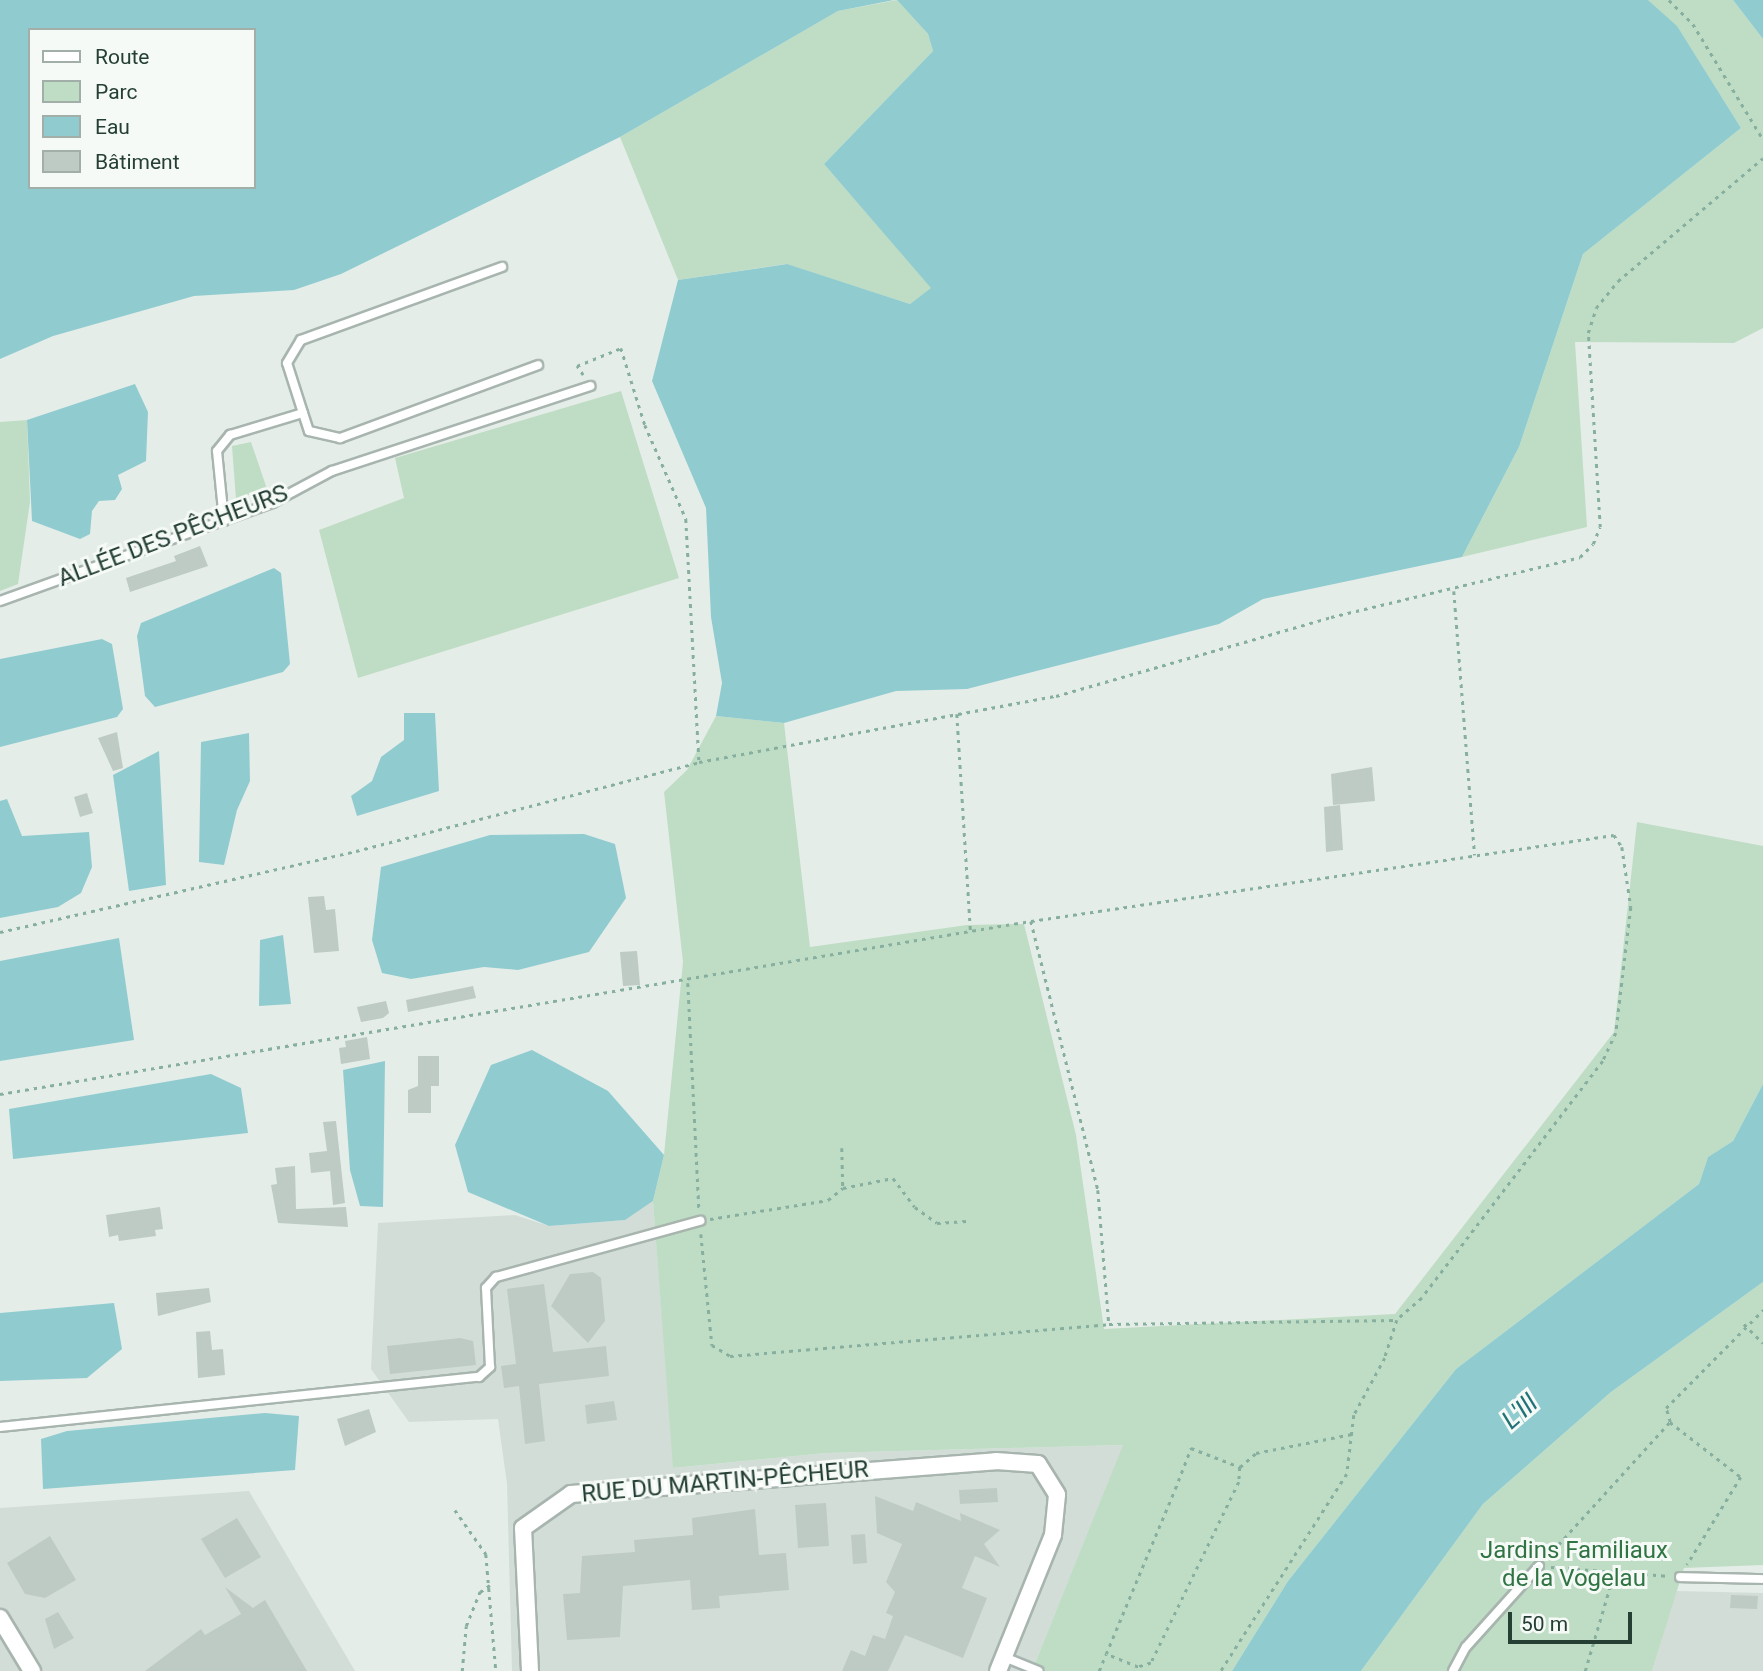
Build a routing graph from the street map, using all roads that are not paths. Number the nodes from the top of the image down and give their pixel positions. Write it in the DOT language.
graph roads {
  1 [pos="502,267"];
  2 [pos="538,365"];
  3 [pos="590,386"];
  4 [pos="303,413"];
  5 [pos="224,521"];
  6 [pos="0,601"];
  7 [pos="700,1221"];
  8 [pos="0,1427"];
  9 [pos="1539,1566"];
  10 [pos="1680,1577"];
  11 [pos="1763,1579"];
  12 [pos="0,1618"];
  13 [pos="1001,1664"];
  14 [pos="32,1671"];
  15 [pos="530,1671"];
  16 [pos="1038,1671"];
  17 [pos="1453,1671"];
  1 -- 4 [label="lane"];
  2 -- 4 [label="lane"];
  3 -- 5 [label="lane, ALLÉE DES PÊCHEURS"];
  4 -- 5 [label="lane"];
  5 -- 6 [label="lane, ALLÉE DES PÊCHEURS"];
  7 -- 8 [label="lane"];
  9 -- 17 [label="lane"];
  10 -- 11 [label="lane"];
  12 -- 14 [label="street"];
  13 -- 15 [label="street, RUE DU MARTIN-PÊCHEUR"];
  13 -- 16 [label="lane"];
}
